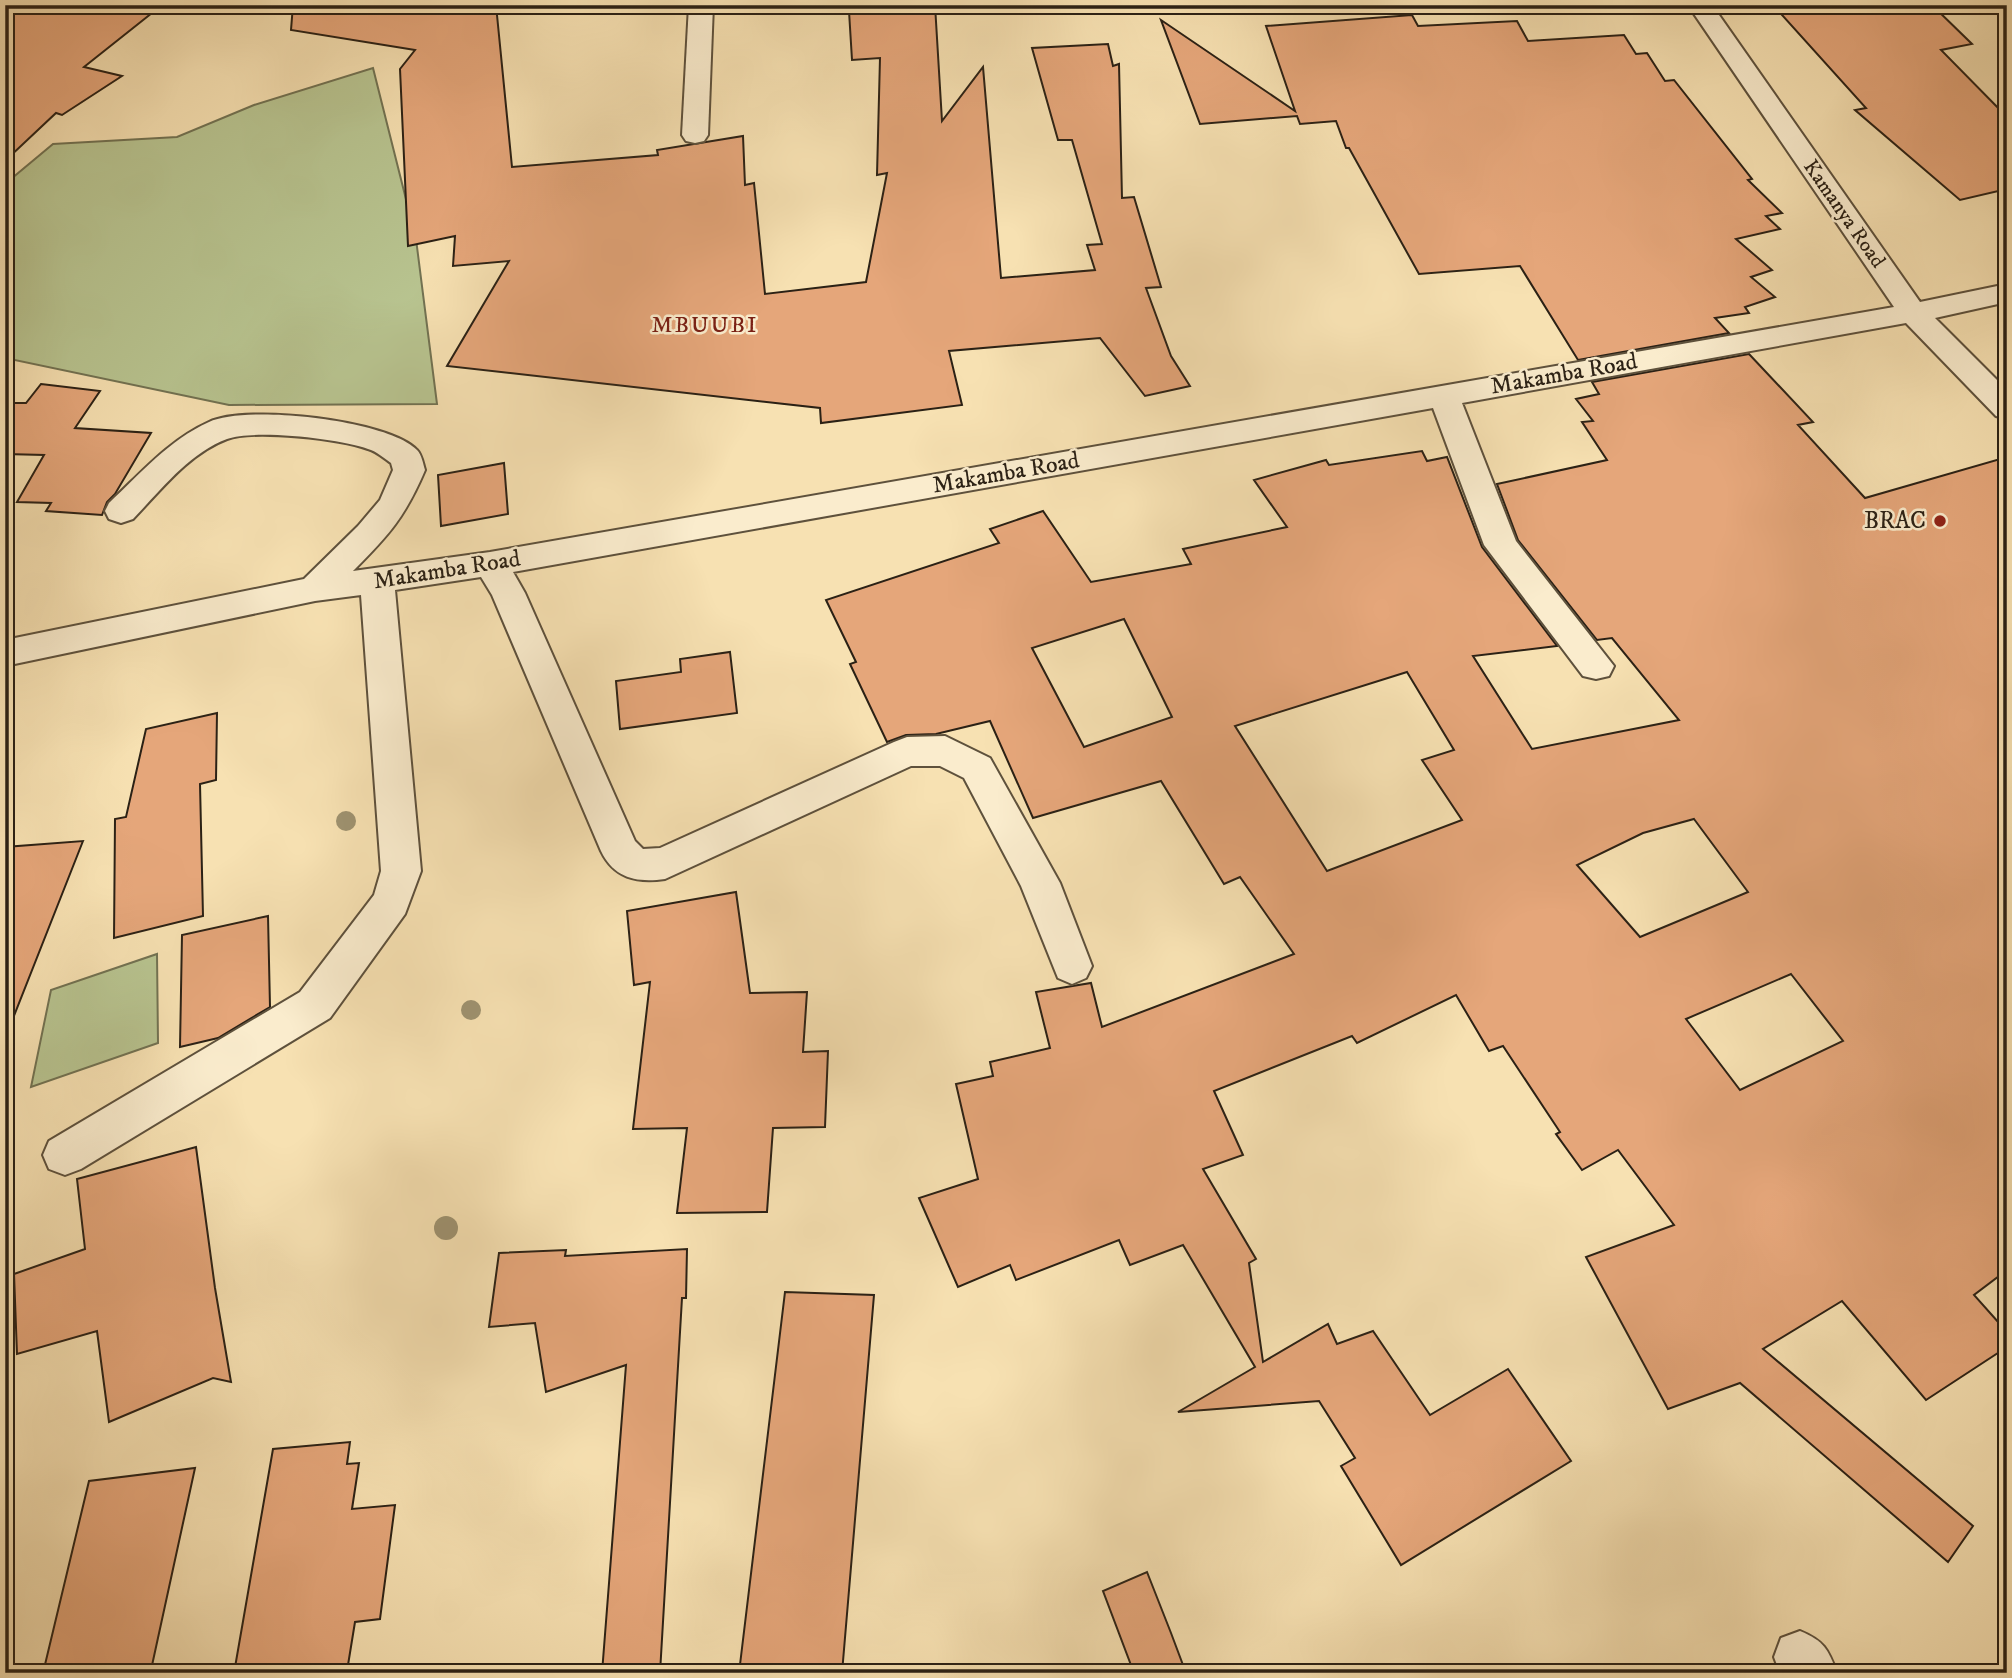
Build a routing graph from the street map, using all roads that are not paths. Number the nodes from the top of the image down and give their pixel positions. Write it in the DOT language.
graph roads {
  1 [pos="701,5"];
  2 [pos="1696,6"];
  3 [pos="695,135"];
  4 [pos="2007,293"];
  5 [pos="1913,313"];
  6 [pos="1444,396"];
  7 [pos="2007,409"];
  8 [pos="121,511"];
  9 [pos="490,564"];
  10 [pos="377,580"];
  11 [pos="315,589"];
  12 [pos="5,653"];
  13 [pos="1596,666"];
  14 [pos="1072,966"];
  15 [pos="65,1155"];
  1 -- 3 [label="street"];
  2 -- 5 [label="street, Kamanya Road"];
  4 -- 5 [label="street, Makamba Road"];
  5 -- 6 [label="street, Makamba Road"];
  5 -- 7 [label="street, Kamanya Road"];
  6 -- 9 [label="street, Makamba Road"];
  6 -- 13 [label="street"];
  8 -- 11 [label="street"];
  9 -- 10 [label="street, Makamba Road"];
  9 -- 14 [label="street"];
  10 -- 11 [label="street, Makamba Road"];
  10 -- 15 [label="street"];
  11 -- 12 [label="street, Makamba Road"];
}
